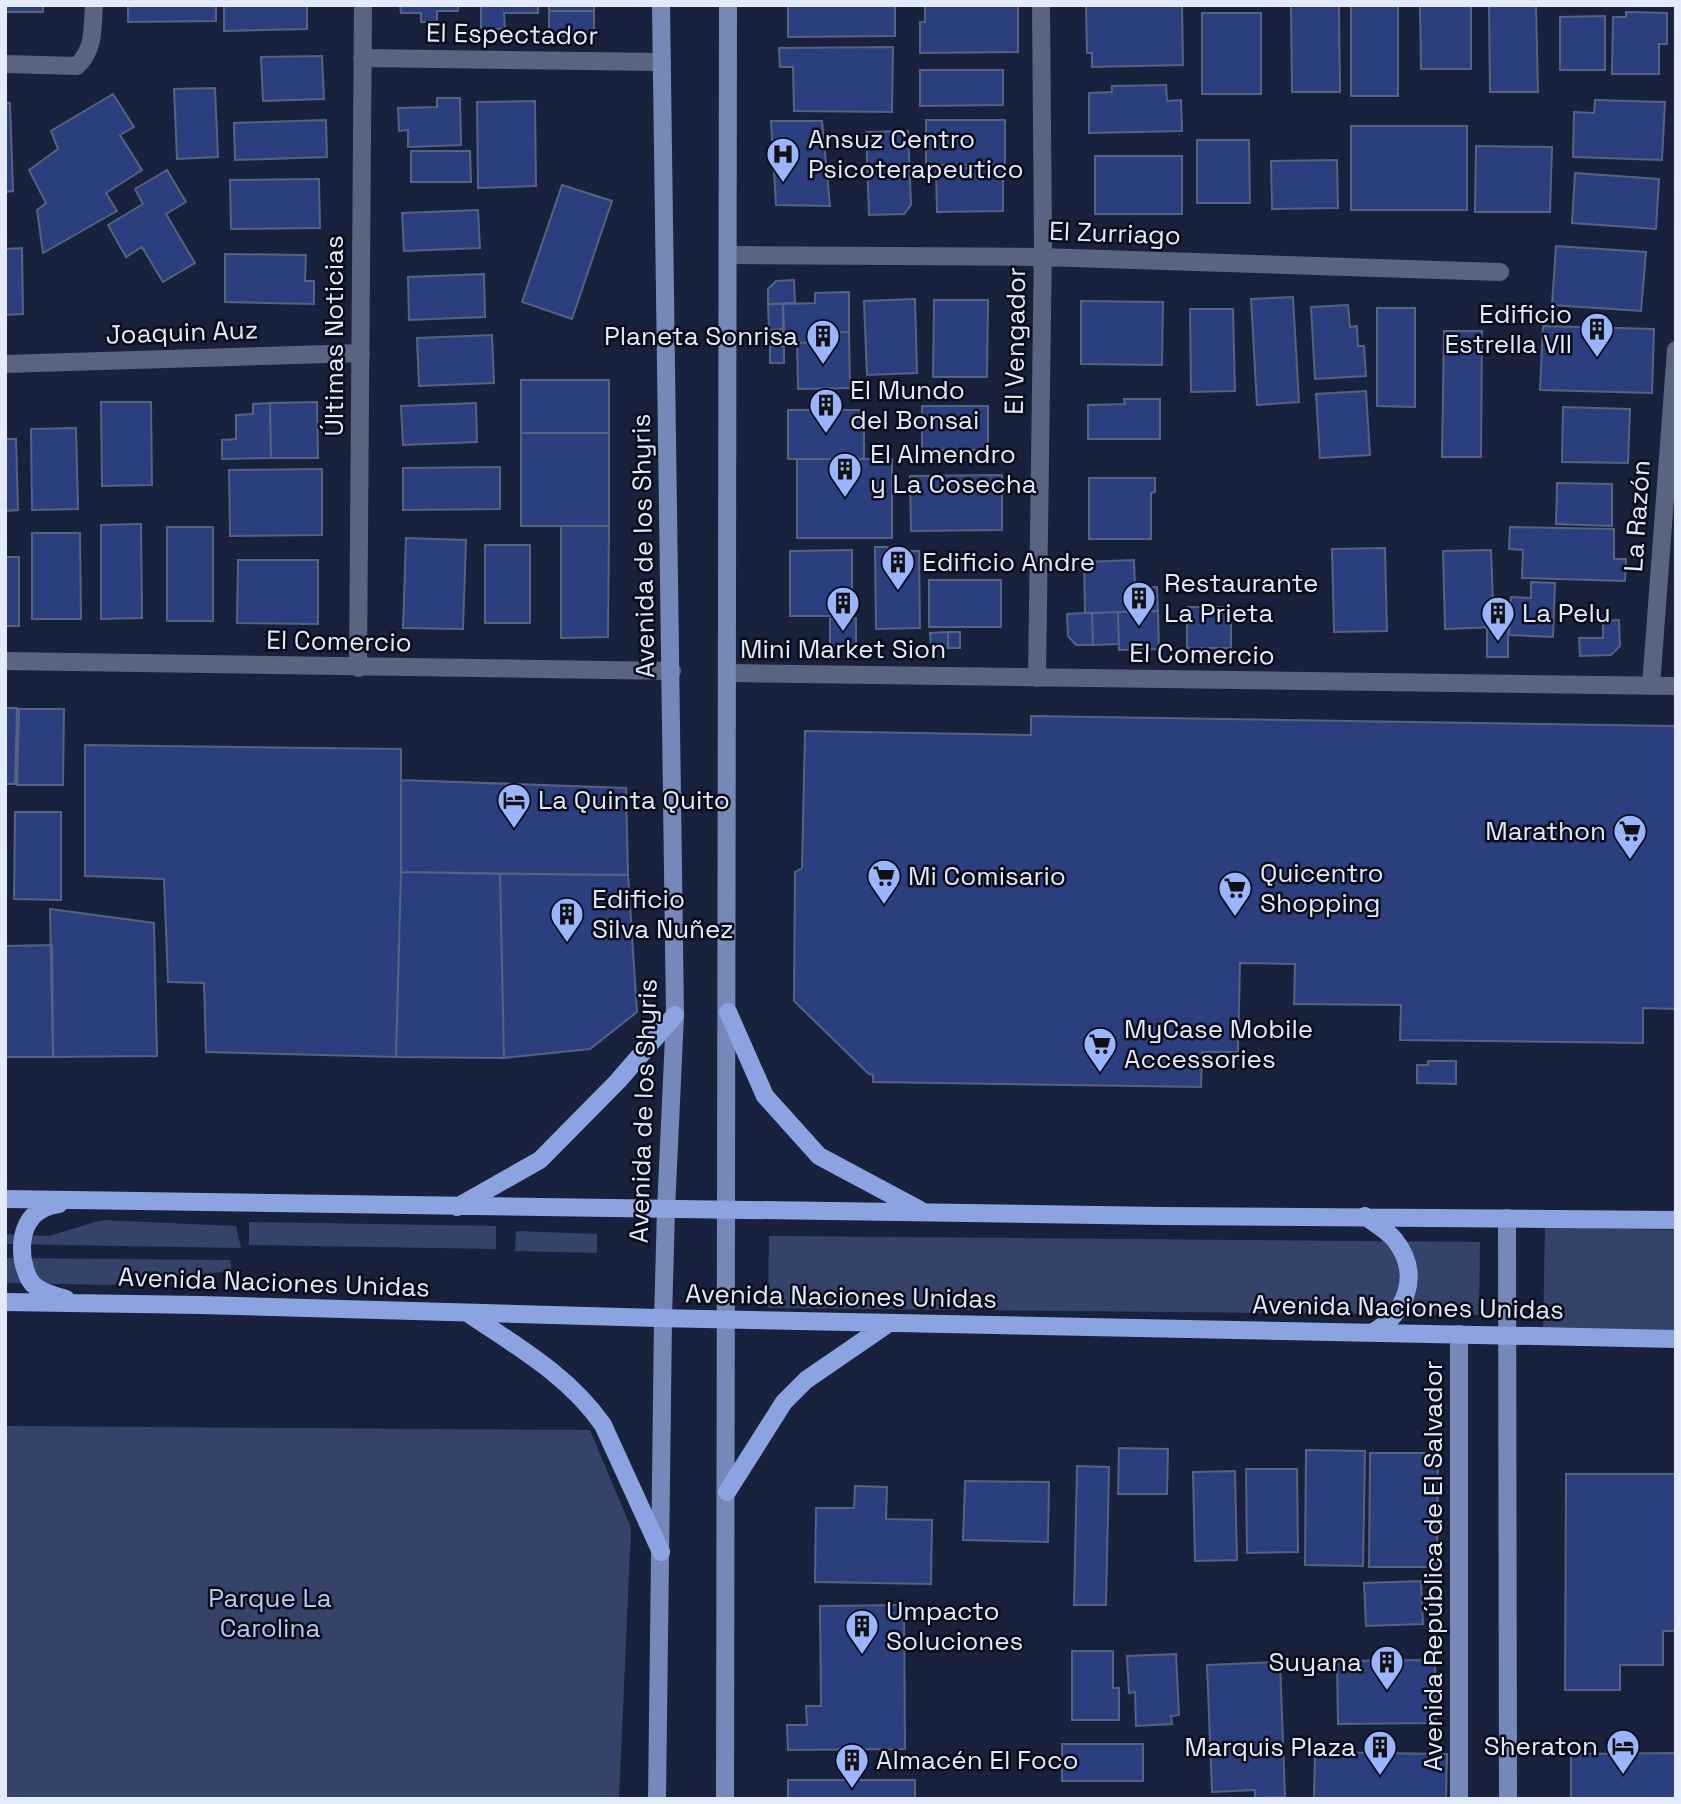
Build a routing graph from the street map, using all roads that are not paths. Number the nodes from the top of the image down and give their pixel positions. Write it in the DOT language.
graph roads {
  1 [pos="94,5"];
  2 [pos="363,5"];
  3 [pos="662,5"];
  4 [pos="728,5"];
  5 [pos="1041,5"];
  6 [pos="362,58"];
  7 [pos="662,62"];
  8 [pos="5,64"];
  9 [pos="728,255"];
  10 [pos="1042,257"];
  11 [pos="1500,272"];
  12 [pos="1676,350"];
  13 [pos="360,353"];
  14 [pos="5,364"];
  15 [pos="5,661"];
  16 [pos="358,668"];
  17 [pos="672,671"];
  18 [pos="728,673"];
  19 [pos="1037,678"];
  20 [pos="1651,686"];
  21 [pos="1676,686"];
  22 [pos="728,1012"];
  23 [pos="675,1015"];
  24 [pos="5,1199"];
  25 [pos="98,1200"];
  26 [pos="457,1207"];
  27 [pos="728,1209"];
  28 [pos="666,1210"];
  29 [pos="923,1211"];
  30 [pos="1365,1216"];
  31 [pos="1507,1218"];
  32 [pos="1676,1220"];
  33 [pos="5,1302"];
  34 [pos="82,1303"];
  35 [pos="469,1314"];
  36 [pos="663,1318"];
  37 [pos="727,1320"];
  38 [pos="889,1323"];
  39 [pos="1372,1333"];
  40 [pos="1459,1334"];
  41 [pos="1507,1335"];
  42 [pos="1676,1339"];
  43 [pos="727,1492"];
  44 [pos="661,1552"];
  45 [pos="657,1799"];
  46 [pos="726,1799"];
  47 [pos="1460,1799"];
  48 [pos="1508,1799"];
  1 -- 8 [label="street"];
  2 -- 6 [label="street, Últimas Noticias"];
  3 -- 7 [label="main road, Avenida de los Shyris"];
  4 -- 9 [label="main road"];
  5 -- 10 [label="street, El Vengador"];
  6 -- 7 [label="street, El Espectador"];
  6 -- 13 [label="street, Últimas Noticias"];
  7 -- 17 [label="main road, Avenida de los Shyris"];
  9 -- 10 [label="street, El Zurriago"];
  9 -- 18 [label="main road"];
  10 -- 11 [label="street, El Zurriago"];
  10 -- 19 [label="street, El Vengador"];
  12 -- 20 [label="street, La Razón"];
  13 -- 14 [label="street, Joaquin Auz"];
  13 -- 16 [label="street, Últimas Noticias"];
  15 -- 16 [label="street, El Comercio"];
  16 -- 17 [label="street, El Comercio"];
  17 -- 23 [label="main road, Avenida de los Shyris"];
  18 -- 19 [label="street, El Comercio"];
  18 -- 22 [label="main road"];
  19 -- 20 [label="street, El Comercio"];
  20 -- 21 [label="street, El Comercio"];
  22 -- 27 [label="main road"];
  22 -- 29 [label="main road"];
  23 -- 26 [label="main road"];
  23 -- 28 [label="main road, Avenida de los Shyris"];
  24 -- 25 [label="main road"];
  25 -- 26 [label="main road"];
  25 -- 34 [label="main road"];
  26 -- 28 [label="main road"];
  27 -- 28 [label="main road"];
  27 -- 29 [label="main road"];
  27 -- 37 [label="main road"];
  28 -- 36 [label="main road, Avenida de los Shyris"];
  29 -- 30 [label="main road"];
  30 -- 31 [label="main road"];
  30 -- 39 [label="main road"];
  31 -- 32 [label="main road"];
  31 -- 41 [label="main road"];
  33 -- 34 [label="main road, Avenida Naciones Unidas"];
  34 -- 35 [label="main road, Avenida Naciones Unidas"];
  35 -- 36 [label="main road, Avenida Naciones Unidas"];
  35 -- 44 [label="main road"];
  36 -- 37 [label="main road, Avenida Naciones Unidas"];
  36 -- 44 [label="main road, Avenida de los Shyris"];
  37 -- 38 [label="main road, Avenida Naciones Unidas"];
  37 -- 43 [label="main road"];
  38 -- 39 [label="main road, Avenida Naciones Unidas"];
  38 -- 43 [label="main road"];
  39 -- 40 [label="main road, Avenida Naciones Unidas"];
  40 -- 41 [label="main road, Avenida Naciones Unidas"];
  40 -- 47 [label="main road, Avenida República de El Salvador"];
  41 -- 42 [label="main road, Avenida Naciones Unidas"];
  41 -- 48 [label="main road"];
  43 -- 46 [label="main road"];
  44 -- 45 [label="main road, Avenida de los Shyris"];
}
